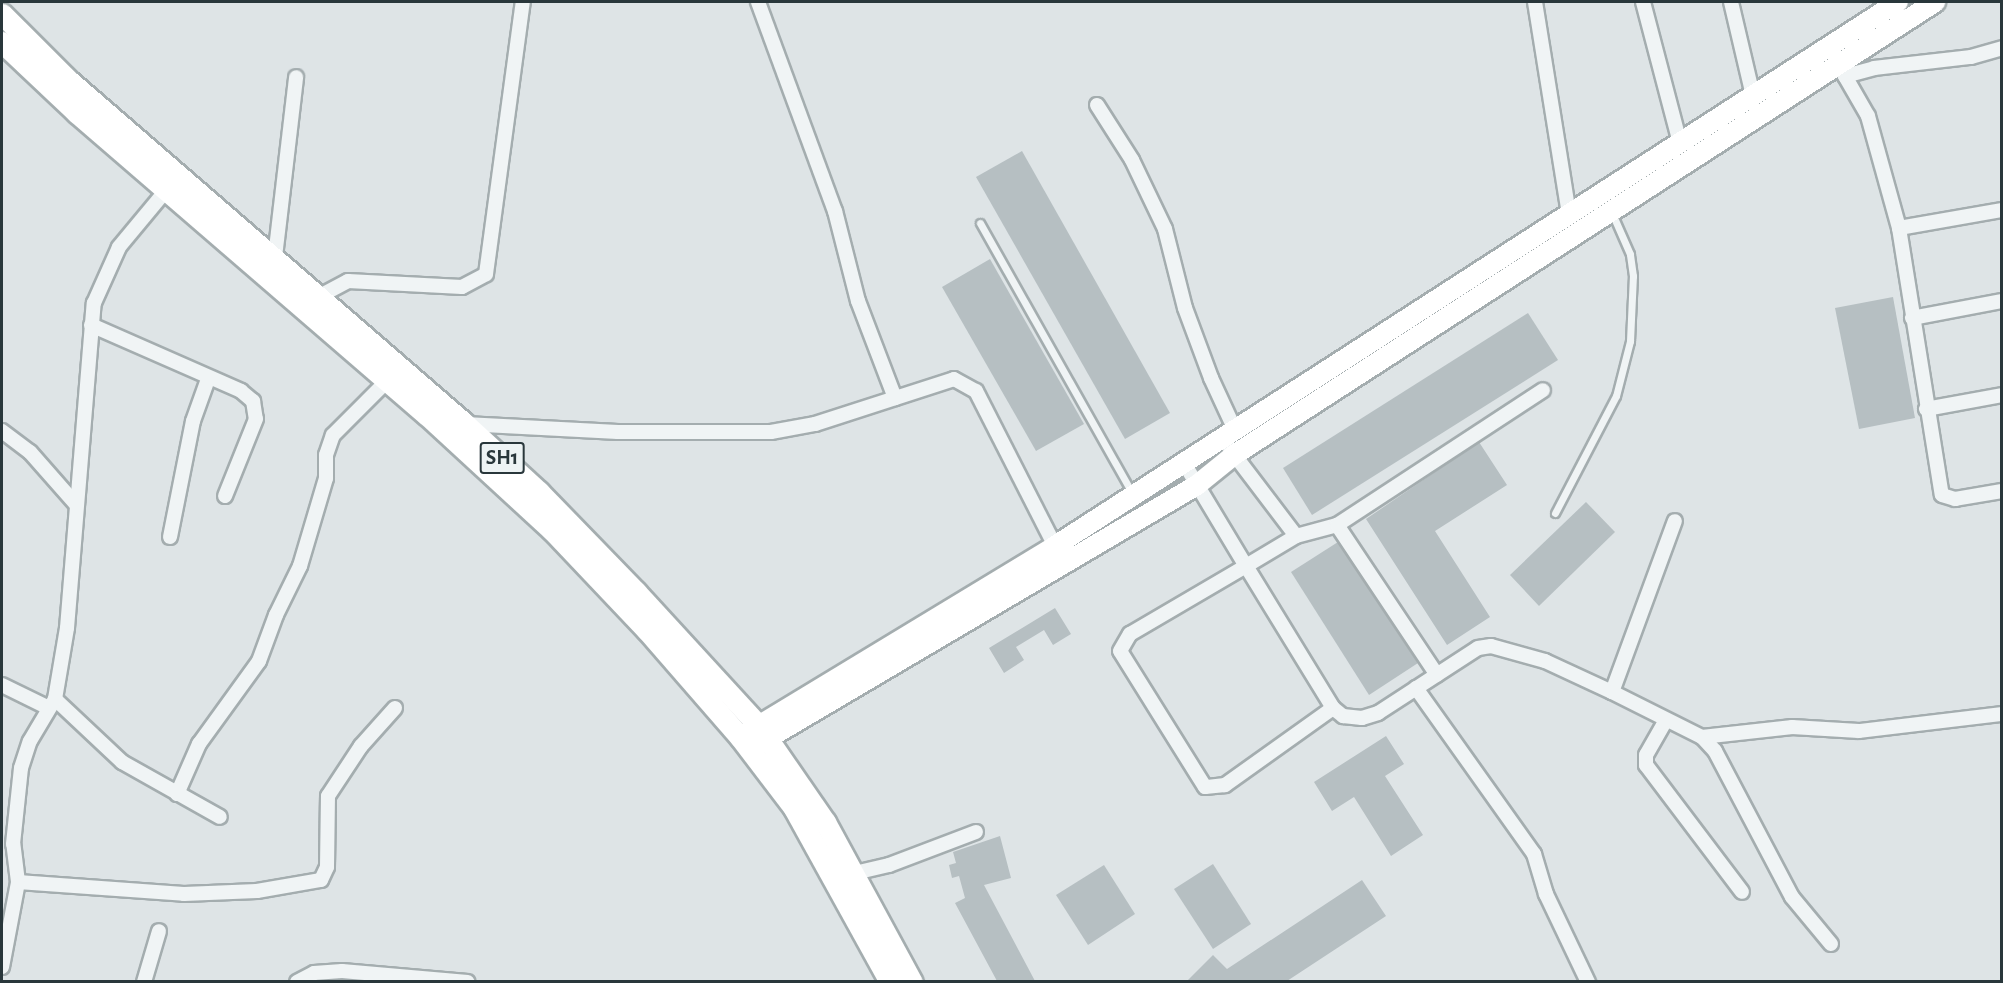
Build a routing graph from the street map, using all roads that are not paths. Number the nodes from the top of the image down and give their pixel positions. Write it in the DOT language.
graph roads {
  1 [pos="523,2"];
  2 [pos="758,2"];
  3 [pos="1535,2"];
  4 [pos="1643,2"];
  5 [pos="1731,2"];
  6 [pos="1898,2"];
  7 [pos="1935,2"];
  8 [pos="2,14"];
  9 [pos="2,42"];
  10 [pos="1828,48"];
  11 [pos="2001,48"];
  12 [pos="1842,71"];
  13 [pos="296,77"];
  14 [pos="1753,96"];
  15 [pos="1097,105"];
  16 [pos="1680,143"];
  17 [pos="168,188"];
  18 [pos="2001,210"];
  19 [pos="1611,212"];
  20 [pos="1569,215"];
  21 [pos="980,223"];
  22 [pos="1899,228"];
  23 [pos="275,257"];
  24 [pos="318,297"];
  25 [pos="2001,301"];
  26 [pos="1912,318"];
  27 [pos="90,325"];
  28 [pos="208,379"];
  29 [pos="387,381"];
  30 [pos="1543,390"];
  31 [pos="2001,395"];
  32 [pos="895,398"];
  33 [pos="1926,409"];
  34 [pos="465,424"];
  35 [pos="2,431"];
  36 [pos="1228,434"];
  37 [pos="1234,455"];
  38 [pos="1184,463"];
  39 [pos="1197,485"];
  40 [pos="2001,491"];
  41 [pos="225,496"];
  42 [pos="1133,496"];
  43 [pos="75,503"];
  44 [pos="1555,513"];
  45 [pos="1675,521"];
  46 [pos="1337,525"];
  47 [pos="1296,536"];
  48 [pos="170,537"];
  49 [pos="1055,546"];
  50 [pos="1246,566"];
  51 [pos="1437,675"];
  52 [pos="2,685"];
  53 [pos="1416,688"];
  54 [pos="1612,692"];
  55 [pos="52,703"];
  56 [pos="395,708"];
  57 [pos="1333,708"];
  58 [pos="2001,714"];
  59 [pos="1666,720"];
  60 [pos="1702,737"];
  61 [pos="754,738"];
  62 [pos="177,794"];
  63 [pos="220,817"];
  64 [pos="976,832"];
  65 [pos="845,875"];
  66 [pos="18,882"];
  67 [pos="1742,892"];
  68 [pos="159,931"];
  69 [pos="1832,944"];
  70 [pos="2,967"];
  71 [pos="144,981"];
  72 [pos="297,981"];
  73 [pos="468,981"];
  74 [pos="890,981"];
  75 [pos="912,981"];
  76 [pos="1588,981"];
  1 -- 24 [label="street"];
  2 -- 32 [label="street"];
  3 -- 20 [label="street"];
  4 -- 16 [label="street"];
  5 -- 14 [label="street"];
  6 -- 10 [label="main road"];
  7 -- 12 [label="main road"];
  8 -- 23 [label="main road, SH1"];
  9 -- 17 [label="main road, SH1"];
  10 -- 12 [label="street"];
  10 -- 14 [label="main road"];
  11 -- 12 [label="street"];
  12 -- 19 [label="main road"];
  12 -- 22 [label="street"];
  13 -- 23 [label="street"];
  14 -- 16 [label="main road"];
  15 -- 36 [label="street"];
  16 -- 20 [label="main road"];
  17 -- 27 [label="street"];
  17 -- 29 [label="main road, SH1"];
  18 -- 22 [label="street"];
  19 -- 37 [label="main road"];
  19 -- 44 [label="lane"];
  20 -- 36 [label="main road"];
  21 -- 42 [label="lane"];
  22 -- 26 [label="street"];
  23 -- 24 [label="main road, SH1"];
  24 -- 34 [label="main road, SH1"];
  25 -- 26 [label="street"];
  26 -- 33 [label="street"];
  27 -- 28 [label="street"];
  27 -- 43 [label="street"];
  28 -- 41 [label="street"];
  28 -- 48 [label="street"];
  29 -- 61 [label="main road, SH1"];
  29 -- 62 [label="street"];
  30 -- 46 [label="street"];
  31 -- 33 [label="street"];
  32 -- 34 [label="street"];
  32 -- 49 [label="street"];
  33 -- 40 [label="street"];
  34 -- 61 [label="main road, SH1"];
  35 -- 43 [label="street"];
  36 -- 37 [label="street"];
  36 -- 38 [label="main road"];
  37 -- 39 [label="main road"];
  37 -- 47 [label="street"];
  38 -- 39 [label="street"];
  38 -- 42 [label="main road"];
  39 -- 50 [label="street"];
  39 -- 61 [label="main road"];
  42 -- 49 [label="main road"];
  43 -- 55 [label="street"];
  45 -- 54 [label="street"];
  46 -- 47 [label="street"];
  46 -- 51 [label="street"];
  47 -- 50 [label="street"];
  49 -- 61 [label="main road"];
  50 -- 57 [label="street"];
  50 -- 57 [label="street"];
  51 -- 53 [label="street"];
  51 -- 54 [label="street"];
  52 -- 55 [label="street"];
  53 -- 57 [label="street"];
  53 -- 76 [label="street"];
  54 -- 59 [label="street"];
  55 -- 62 [label="street"];
  55 -- 66 [label="street"];
  56 -- 66 [label="street"];
  58 -- 60 [label="street"];
  59 -- 60 [label="street"];
  59 -- 67 [label="street"];
  60 -- 69 [label="street"];
  61 -- 65 [label="main road, SH1"];
  62 -- 63 [label="street"];
  64 -- 65 [label="street"];
  65 -- 74 [label="main road, SH1"];
  65 -- 75 [label="main road, SH1"];
  66 -- 70 [label="street"];
  68 -- 71 [label="street"];
  72 -- 73 [label="street"];
}
